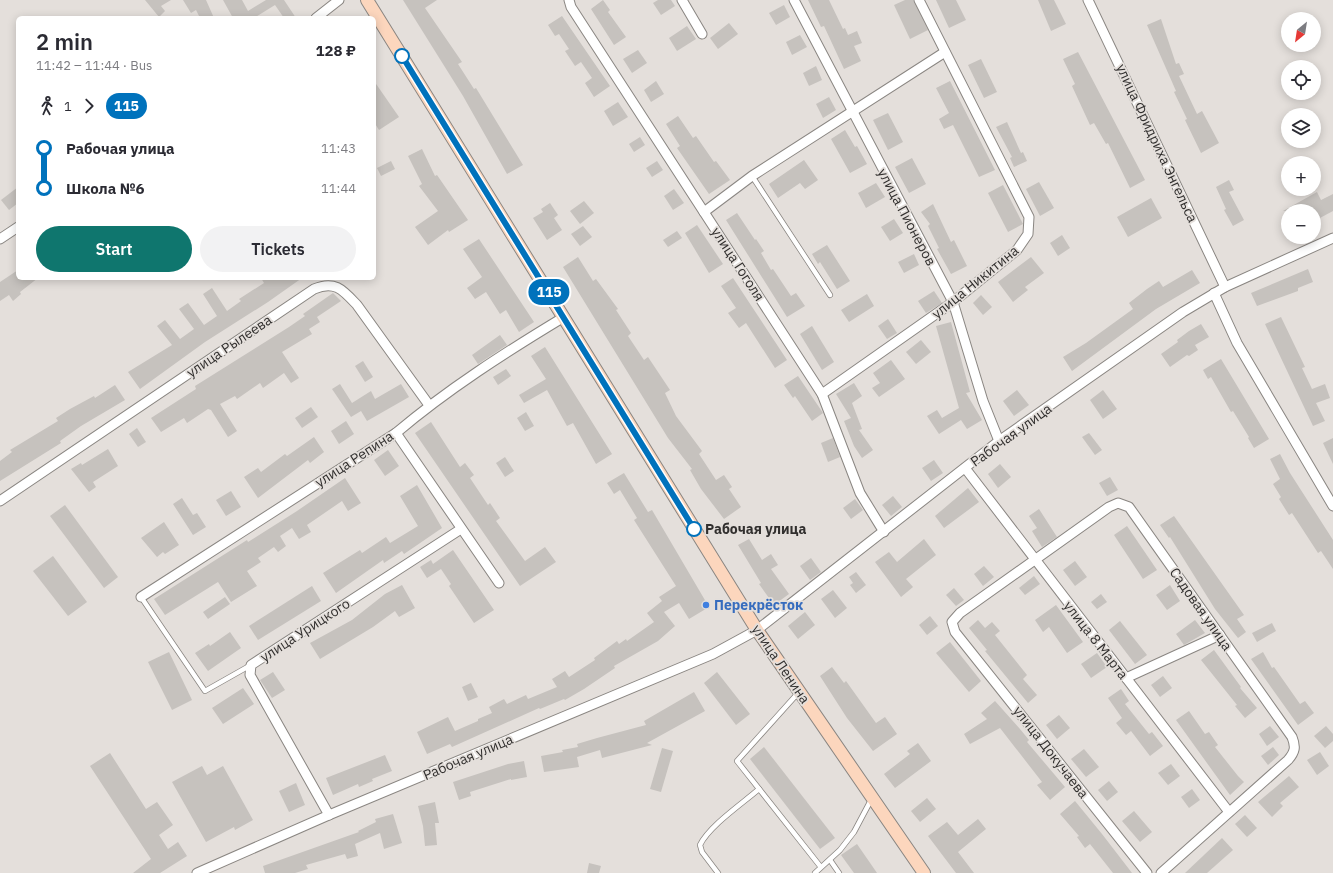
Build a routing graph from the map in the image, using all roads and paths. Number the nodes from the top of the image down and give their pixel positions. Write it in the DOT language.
graph roads {
  1 [pos="339,0"];
  2 [pos="367,0"];
  3 [pos="682,0"];
  4 [pos="794,0"];
  5 [pos="919,0"];
  6 [pos="1088,0"];
  7 [pos="570,4"];
  8 [pos="319,16"];
  9 [pos="702,34"];
  10 [pos="945,52"];
  11 [pos="852,113"];
  12 [pos="752,176"];
  13 [pos="704,212"];
  14 [pos="16,228"];
  15 [pos="1333,238"];
  16 [pos="0,239"];
  17 [pos="1225,287"];
  18 [pos="1214,293"];
  19 [pos="830,295"];
  20 [pos="953,302"];
  21 [pos="564,317"];
  22 [pos="822,394"];
  23 [pos="429,405"];
  24 [pos="396,433"];
  25 [pos="1000,441"];
  26 [pos="966,468"];
  27 [pos="0,501"];
  28 [pos="1333,506"];
  29 [pos="461,529"];
  30 [pos="884,532"];
  31 [pos="1034,560"];
  32 [pos="499,583"];
  33 [pos="141,597"];
  34 [pos="757,630"];
  35 [pos="955,632"];
  36 [pos="1220,635"];
  37 [pos="251,665"];
  38 [pos="1126,678"];
  39 [pos="800,691"];
  40 [pos="759,789"];
  41 [pos="873,797"];
  42 [pos="1229,812"];
  43 [pos="329,815"];
  44 [pos="830,860"];
  45 [pos="820,866"];
  46 [pos="197,873"];
  47 [pos="718,873"];
  48 [pos="815,873"];
  49 [pos="839,873"];
  50 [pos="924,873"];
  51 [pos="1147,873"];
  52 [pos="1161,873"];
  1 -- 8 [label="street"];
  2 -- 21 [label="street, улица Ленина"];
  3 -- 9 [label="street"];
  4 -- 11 [label="street, улица Пионеров"];
  5 -- 10 [label="street, улица Никитина"];
  6 -- 17 [label="street, улица Фридриха Энгельса"];
  7 -- 13 [label="street, улица Гоголя"];
  10 -- 11 [label="street"];
  10 -- 20 [label="street, улица Никитина"];
  11 -- 12 [label="street"];
  11 -- 20 [label="street, улица Пионеров"];
  12 -- 13 [label="street"];
  12 -- 19 [label="lane"];
  13 -- 22 [label="street, улица Гоголя"];
  14 -- 16 [label="street"];
  15 -- 17 [label="street, Рабочая улица"];
  17 -- 18 [label="street, Рабочая улица"];
  18 -- 25 [label="street, Рабочая улица"];
  18 -- 28 [label="street"];
  20 -- 22 [label="street, улица Никитина"];
  20 -- 25 [label="street, улица Пионеров"];
  21 -- 23 [label="street, улица Репина"];
  21 -- 34 [label="street, улица Ленина"];
  22 -- 30 [label="street, улица Гоголя"];
  23 -- 24 [label="street, улица Репина"];
  23 -- 27 [label="street, улица Рылеева"];
  24 -- 29 [label="street"];
  24 -- 33 [label="street, улица Репина"];
  25 -- 26 [label="street, Рабочая улица"];
  26 -- 30 [label="street, Рабочая улица"];
  26 -- 31 [label="street, улица 8 Марта"];
  29 -- 32 [label="street"];
  29 -- 37 [label="street, улица Урицкого"];
  30 -- 34 [label="street, Рабочая улица"];
  31 -- 35 [label="street, Садовая улица"];
  31 -- 36 [label="street, Садовая улица"];
  31 -- 38 [label="street, улица 8 Марта"];
  33 -- 37 [label="lane"];
  34 -- 39 [label="street, улица Ленина"];
  34 -- 43 [label="street, Рабочая улица"];
  35 -- 51 [label="street, улица Докучаева"];
  36 -- 38 [label="street"];
  36 -- 42 [label="street, Садовая улица"];
  37 -- 43 [label="street, улица Урицкого"];
  38 -- 42 [label="street, улица 8 Марта"];
  39 -- 40 [label="lane"];
  39 -- 41 [label="street, улица Ленина"];
  40 -- 45 [label="lane"];
  40 -- 47 [label="lane"];
  41 -- 44 [label="lane"];
  41 -- 50 [label="street, улица Ленина"];
  42 -- 52 [label="street, Садовая улица"];
  43 -- 46 [label="street, Рабочая улица"];
  44 -- 45 [label="lane"];
  44 -- 49 [label="lane"];
  45 -- 48 [label="lane"];
}
